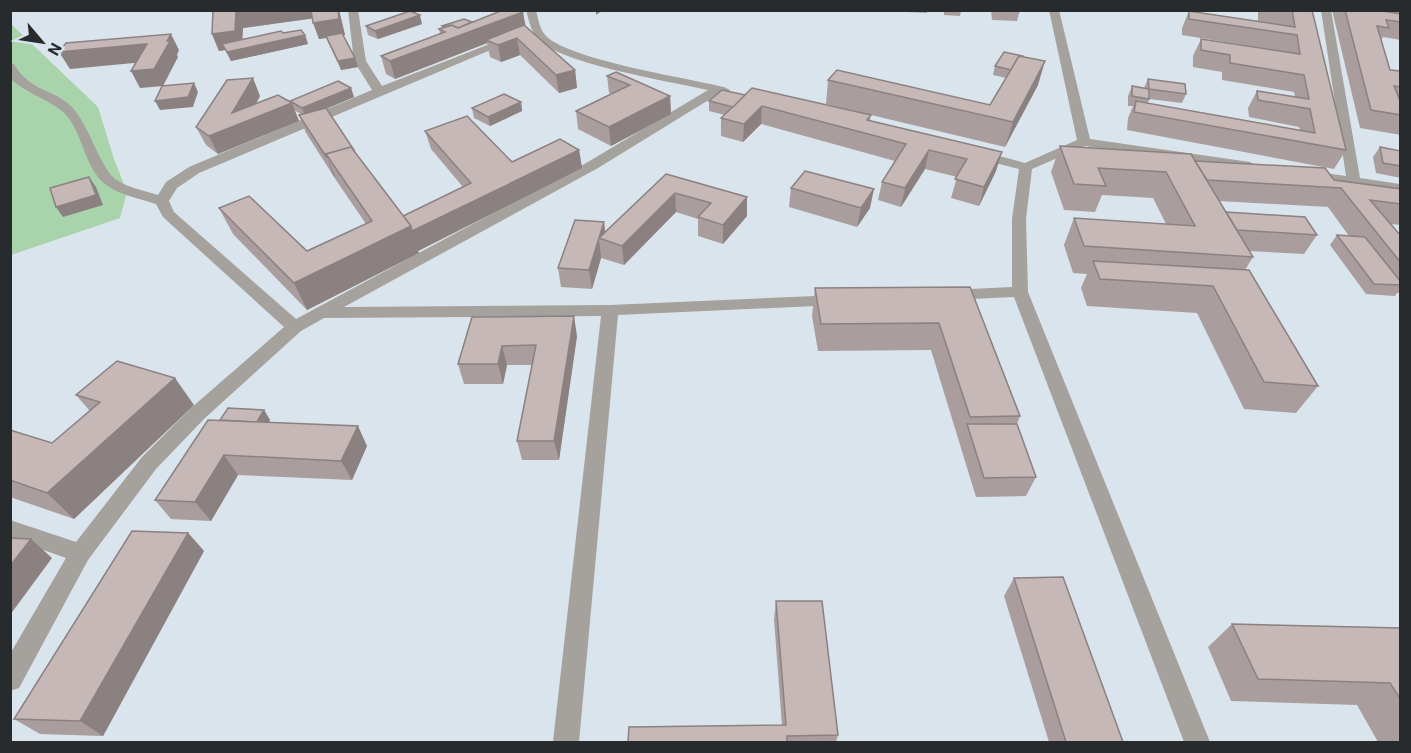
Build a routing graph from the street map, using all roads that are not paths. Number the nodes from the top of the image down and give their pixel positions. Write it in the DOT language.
graph roads {
  1 [pos="353,10"];
  2 [pos="531,10"];
  3 [pos="1054,10"];
  4 [pos="1326,10"];
  5 [pos="536,30"];
  6 [pos="10,66"];
  7 [pos="718,89"];
  8 [pos="380,91"];
  9 [pos="741,94"];
  10 [pos="1084,142"];
  11 [pos="969,152"];
  12 [pos="1026,167"];
  13 [pos="1263,168"];
  14 [pos="1297,173"];
  15 [pos="1354,181"];
  16 [pos="1401,188"];
  17 [pos="162,201"];
  18 [pos="1020,292"];
  19 [pos="938,295"];
  20 [pos="856,299"];
  21 [pos="610,310"];
  22 [pos="320,313"];
  23 [pos="295,327"];
  24 [pos="10,529"];
  25 [pos="81,553"];
  26 [pos="10,679"];
  27 [pos="566,742"];
  28 [pos="1197,742"];
  1 -- 8 [label="street"];
  2 -- 5 [label="street"];
  3 -- 10 [label="street"];
  4 -- 15 [label="street"];
  5 -- 7 [label="street"];
  5 -- 8 [label="street"];
  6 -- 17 [label="street"];
  7 -- 9 [label="street"];
  7 -- 22 [label="street"];
  8 -- 17 [label="street"];
  10 -- 12 [label="street"];
  10 -- 13 [label="street"];
  11 -- 12 [label="street"];
  12 -- 18 [label="street"];
  14 -- 15 [label="street"];
  15 -- 16 [label="street"];
  17 -- 23 [label="street"];
  18 -- 19 [label="street"];
  18 -- 28 [label="street"];
  20 -- 21 [label="street"];
  21 -- 22 [label="street"];
  21 -- 27 [label="street"];
  22 -- 23 [label="street"];
  23 -- 25 [label="street"];
  24 -- 25 [label="street"];
  25 -- 26 [label="street"];
}
